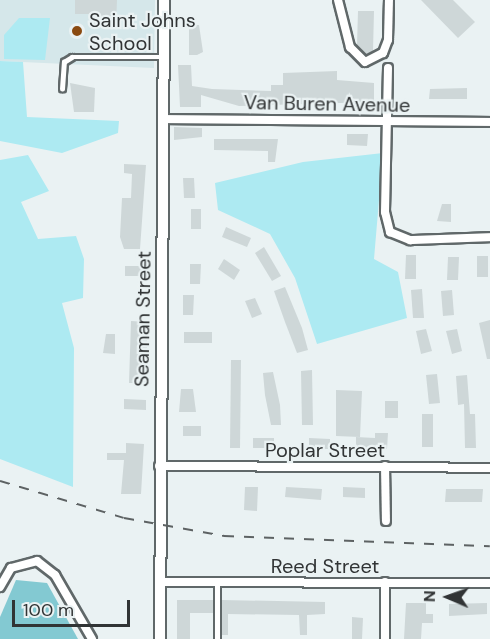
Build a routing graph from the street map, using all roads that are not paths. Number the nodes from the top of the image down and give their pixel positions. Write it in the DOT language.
graph roads {
  1 [pos="164,0"];
  2 [pos="338,0"];
  3 [pos="389,0"];
  4 [pos="164,57"];
  5 [pos="388,68"];
  6 [pos="62,89"];
  7 [pos="163,119"];
  8 [pos="387,121"];
  9 [pos="490,122"];
  10 [pos="490,237"];
  11 [pos="159,466"];
  12 [pos="385,466"];
  13 [pos="490,468"];
  14 [pos="386,521"];
  15 [pos="160,582"];
  16 [pos="217,582"];
  17 [pos="385,582"];
  18 [pos="490,583"];
  19 [pos="0,587"];
  20 [pos="92,639"];
  21 [pos="160,639"];
  22 [pos="217,639"];
  23 [pos="385,639"];
  1 -- 4 [label="street, Seaman Street"];
  2 -- 3 [label="street"];
  4 -- 6 [label="lane"];
  4 -- 7 [label="street, Seaman Street"];
  5 -- 8 [label="street"];
  7 -- 8 [label="street, Van Buren Avenue"];
  7 -- 11 [label="street, Seaman Street"];
  8 -- 9 [label="street, Van Buren Avenue"];
  8 -- 10 [label="street"];
  11 -- 12 [label="street, Poplar Street"];
  11 -- 15 [label="street, Seaman Street"];
  12 -- 13 [label="street, Poplar Street"];
  12 -- 14 [label="street"];
  15 -- 16 [label="street, Reed Street"];
  15 -- 21 [label="street, Seaman Street"];
  16 -- 17 [label="street, Reed Street"];
  16 -- 22 [label="lane"];
  17 -- 18 [label="street, Reed Street"];
  17 -- 23 [label="street"];
  19 -- 20 [label="street"];
}
